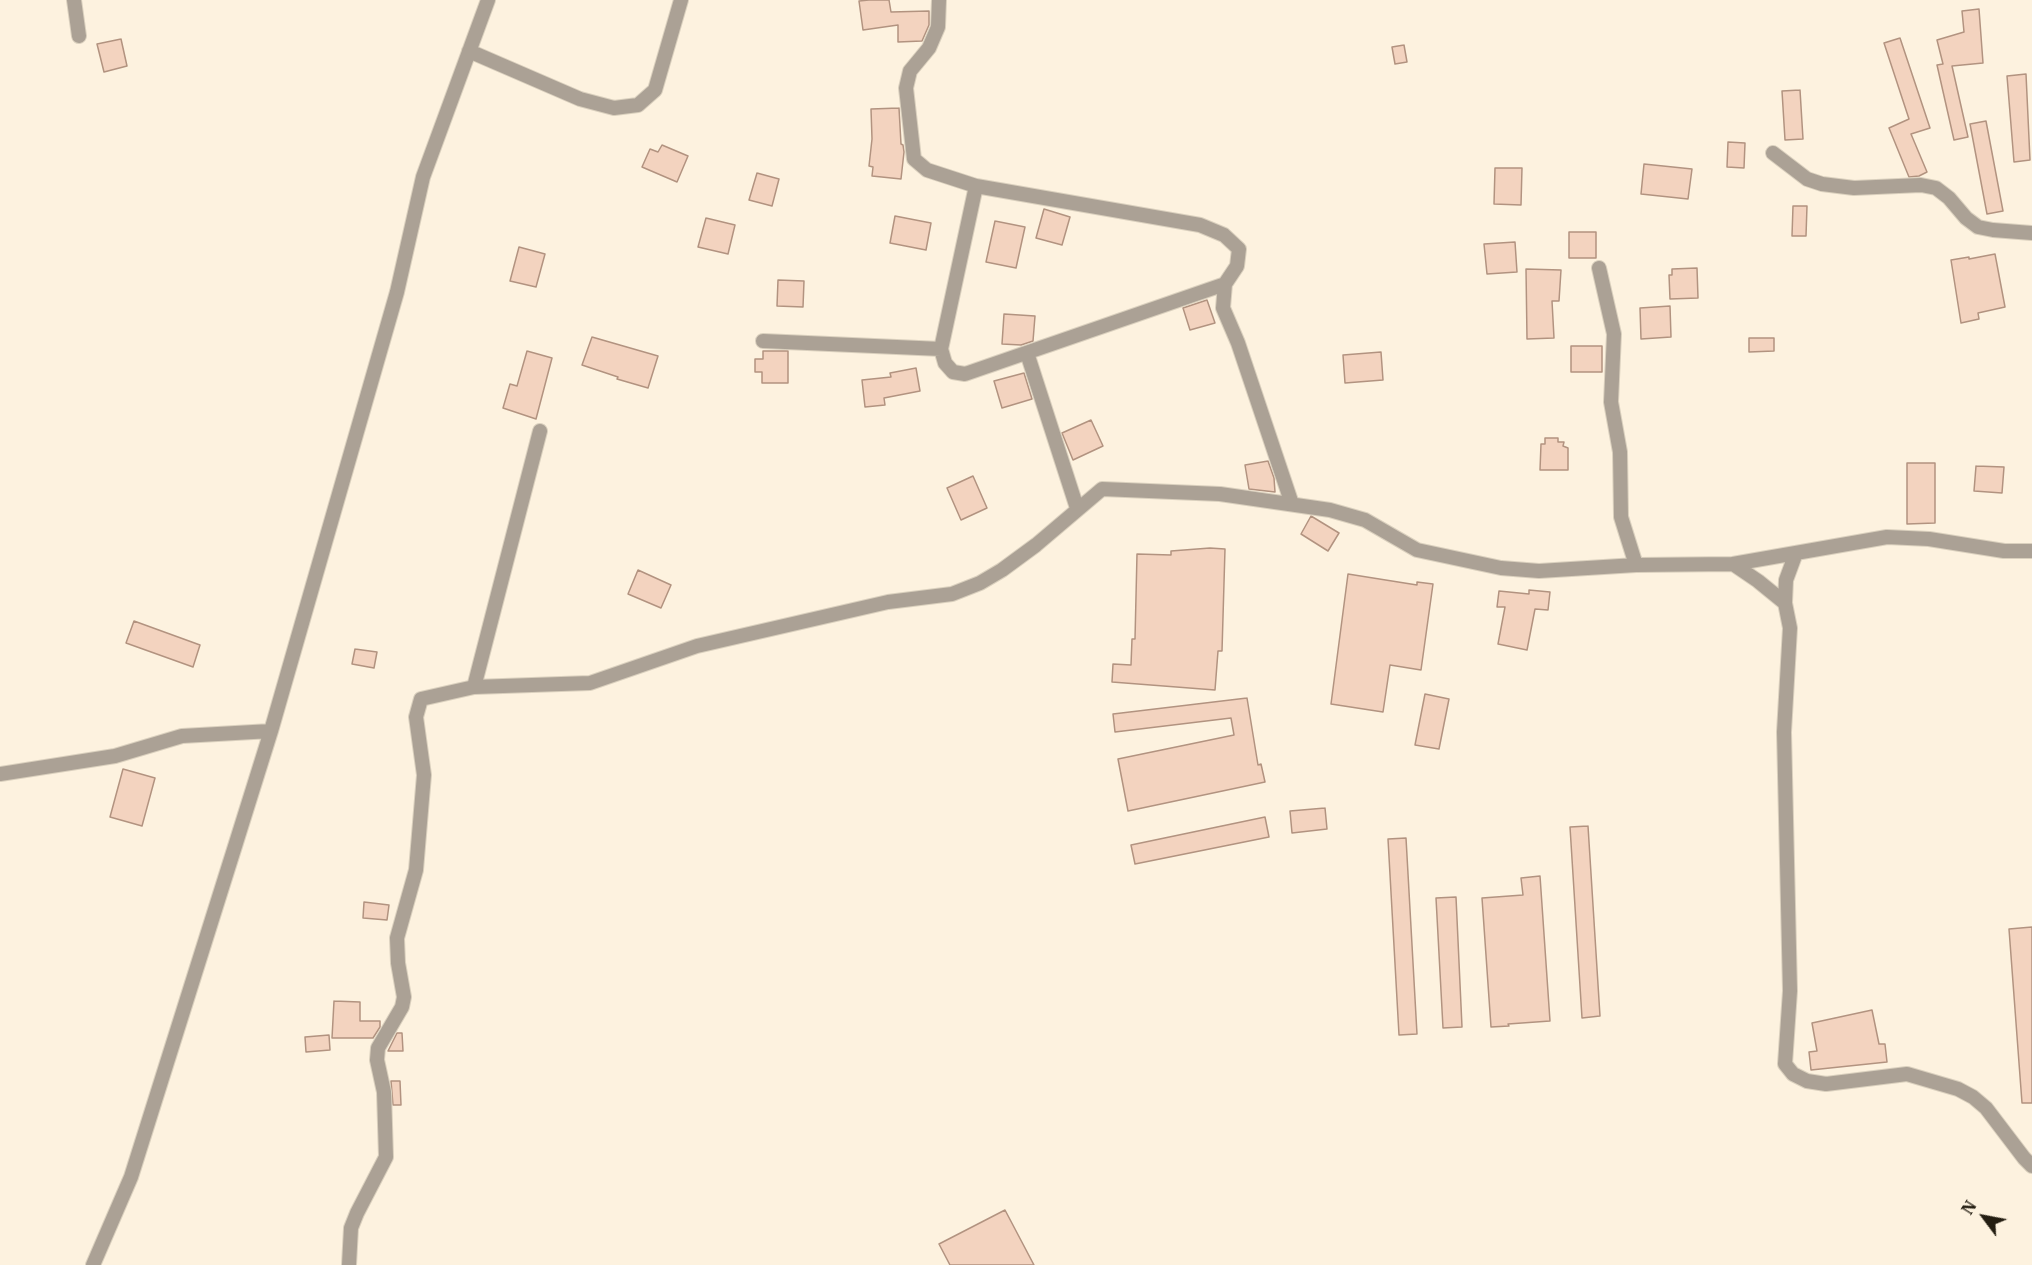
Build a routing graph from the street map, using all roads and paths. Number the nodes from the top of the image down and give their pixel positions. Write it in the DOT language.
graph roads {
  1 [pos="74,0"];
  2 [pos="488,0"];
  3 [pos="681,0"];
  4 [pos="939,0"];
  5 [pos="79,36"];
  6 [pos="469,51"];
  7 [pos="1773,153"];
  8 [pos="976,186"];
  9 [pos="2032,233"];
  10 [pos="1599,267"];
  11 [pos="1225,284"];
  12 [pos="763,341"];
  13 [pos="941,349"];
  14 [pos="1027,353"];
  15 [pos="540,431"];
  16 [pos="1292,504"];
  17 [pos="1077,508"];
  18 [pos="2032,550"];
  19 [pos="1796,553"];
  20 [pos="1733,564"];
  21 [pos="1636,565"];
  22 [pos="1785,603"];
  23 [pos="474,687"];
  24 [pos="271,731"];
  25 [pos="0,774"];
  26 [pos="2032,1166"];
  27 [pos="93,1265"];
  28 [pos="349,1265"];
  1 -- 5 [label="street"];
  2 -- 6 [label="street"];
  3 -- 6 [label="street"];
  4 -- 8 [label="street"];
  6 -- 24 [label="street"];
  7 -- 9 [label="street"];
  8 -- 11 [label="street"];
  8 -- 13 [label="street"];
  10 -- 21 [label="street"];
  11 -- 14 [label="street"];
  11 -- 16 [label="street"];
  12 -- 13 [label="street"];
  13 -- 14 [label="street"];
  14 -- 17 [label="street"];
  15 -- 23 [label="street"];
  16 -- 17 [label="street"];
  16 -- 21 [label="street"];
  17 -- 23 [label="street"];
  18 -- 19 [label="street"];
  19 -- 20 [label="street"];
  19 -- 22 [label="street"];
  20 -- 21 [label="street"];
  20 -- 22 [label="street"];
  22 -- 26 [label="street"];
  23 -- 28 [label="street"];
  24 -- 25 [label="street"];
  24 -- 27 [label="street"];
}
